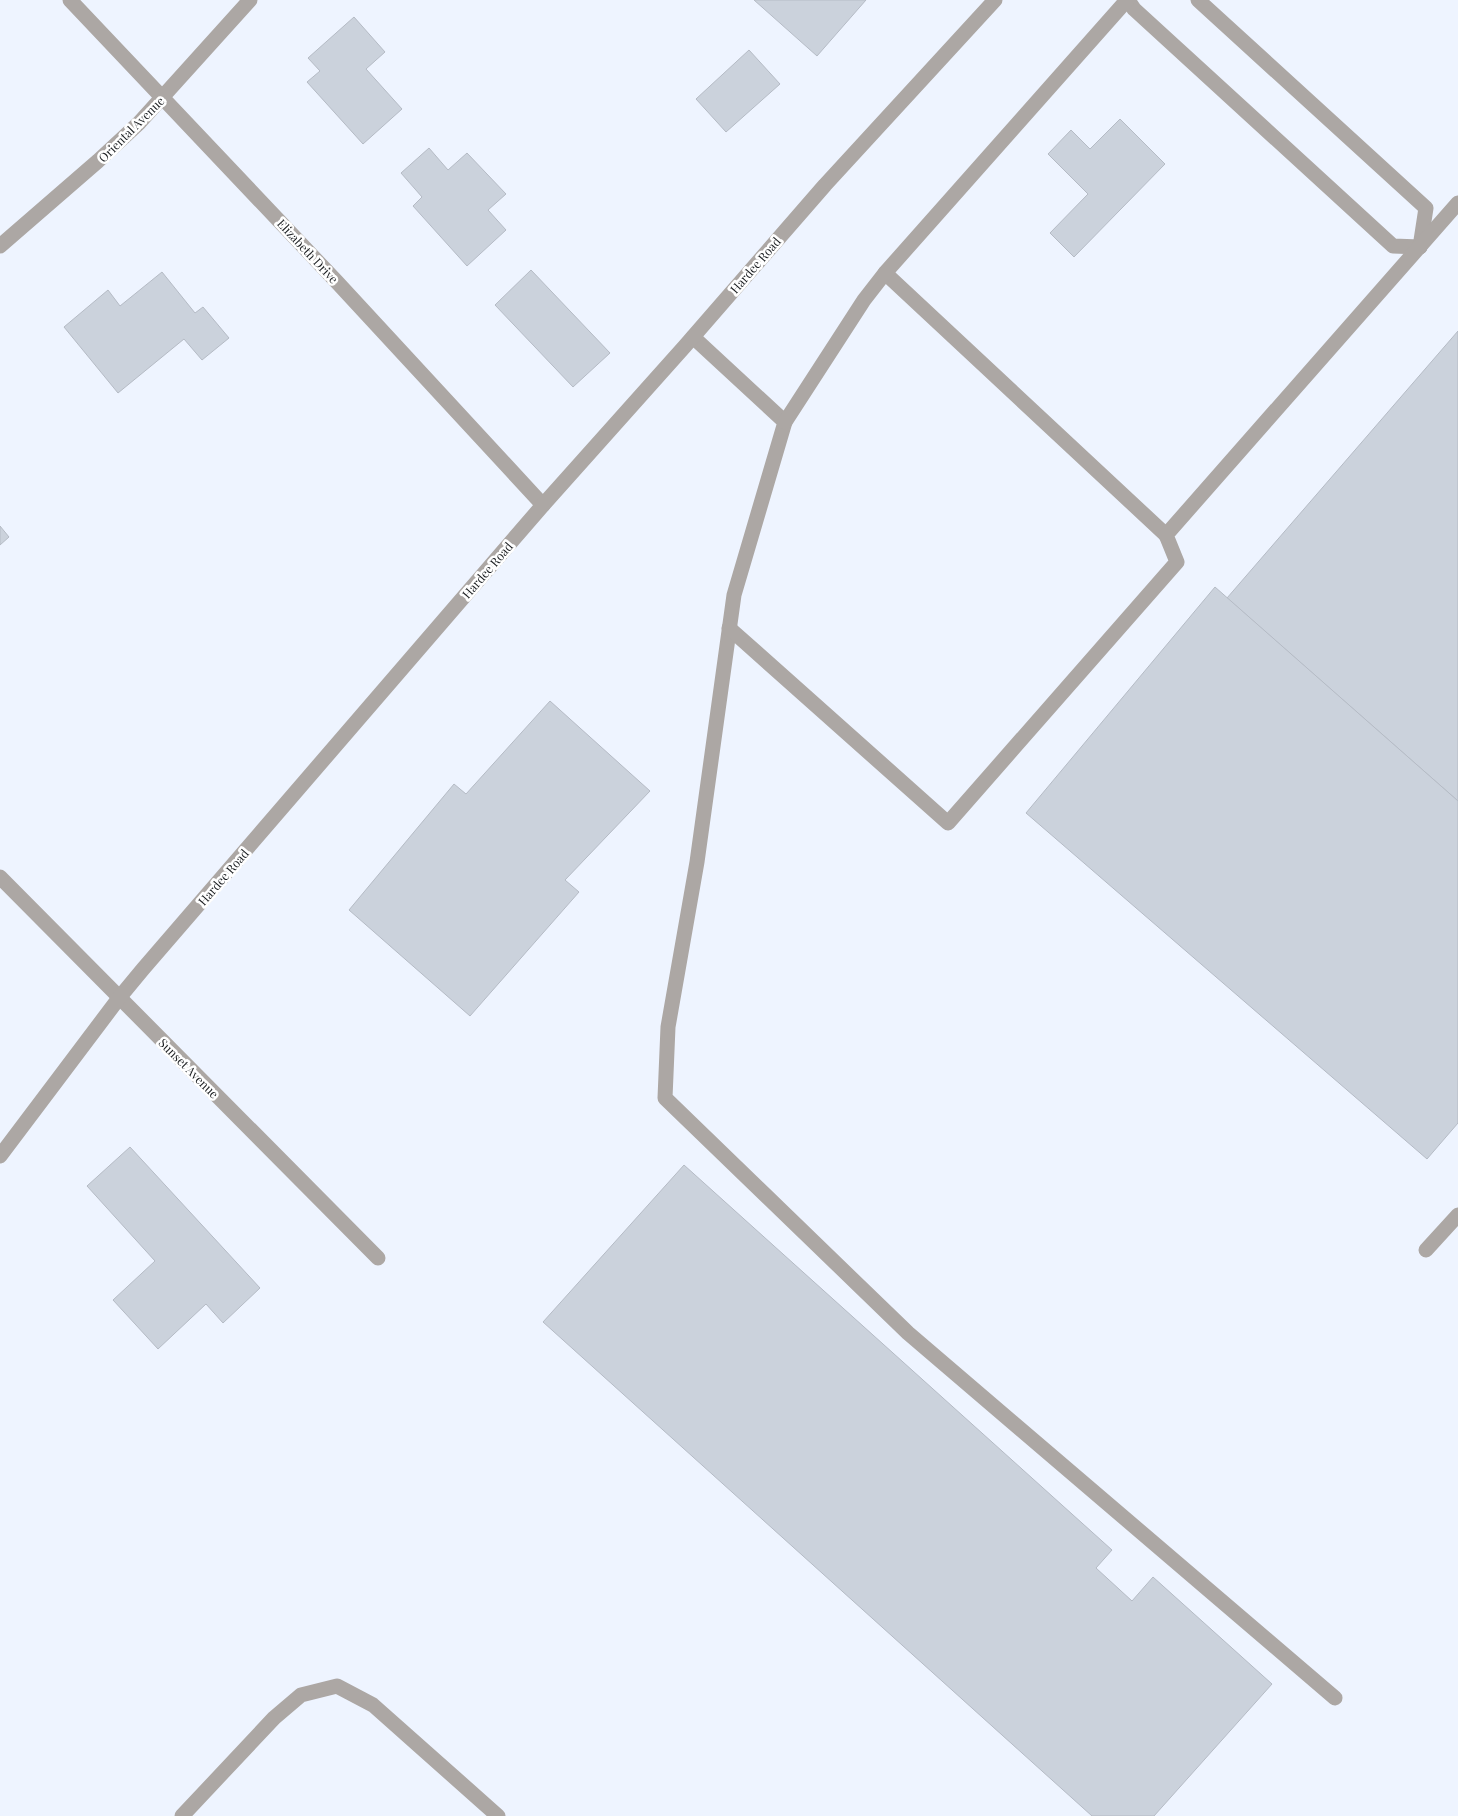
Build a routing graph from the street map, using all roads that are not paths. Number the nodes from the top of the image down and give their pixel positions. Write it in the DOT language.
graph roads {
  1 [pos="70,0"];
  2 [pos="250,0"];
  3 [pos="994,0"];
  4 [pos="1128,0"];
  5 [pos="1198,0"];
  6 [pos="163,97"];
  7 [pos="1458,203"];
  8 [pos="0,246"];
  9 [pos="1420,247"];
  10 [pos="885,273"];
  11 [pos="692,337"];
  12 [pos="785,422"];
  13 [pos="543,505"];
  14 [pos="1166,536"];
  15 [pos="729,628"];
  16 [pos="0,877"];
  17 [pos="119,998"];
  18 [pos="0,1156"];
  19 [pos="1458,1215"];
  20 [pos="1426,1250"];
  21 [pos="378,1258"];
  22 [pos="1335,1698"];
  23 [pos="182,1816"];
  24 [pos="498,1816"];
  1 -- 6 [label="street, Elizabeth Drive"];
  2 -- 6 [label="street, Oriental Avenue"];
  3 -- 11 [label="street, Hardee Road"];
  4 -- 9 [label="street"];
  4 -- 10 [label="street"];
  5 -- 9 [label="street"];
  6 -- 8 [label="street, Oriental Avenue"];
  6 -- 13 [label="street, Elizabeth Drive"];
  7 -- 9 [label="street"];
  9 -- 14 [label="street"];
  10 -- 12 [label="street"];
  10 -- 14 [label="street"];
  11 -- 12 [label="street"];
  11 -- 13 [label="street, Hardee Road"];
  12 -- 15 [label="street"];
  13 -- 17 [label="street, Hardee Road"];
  14 -- 15 [label="street"];
  15 -- 22 [label="street"];
  16 -- 17 [label="street, Sunset Avenue"];
  17 -- 18 [label="street, Hardee Road"];
  17 -- 21 [label="street, Sunset Avenue"];
  19 -- 20 [label="street"];
  23 -- 24 [label="street"];
}
